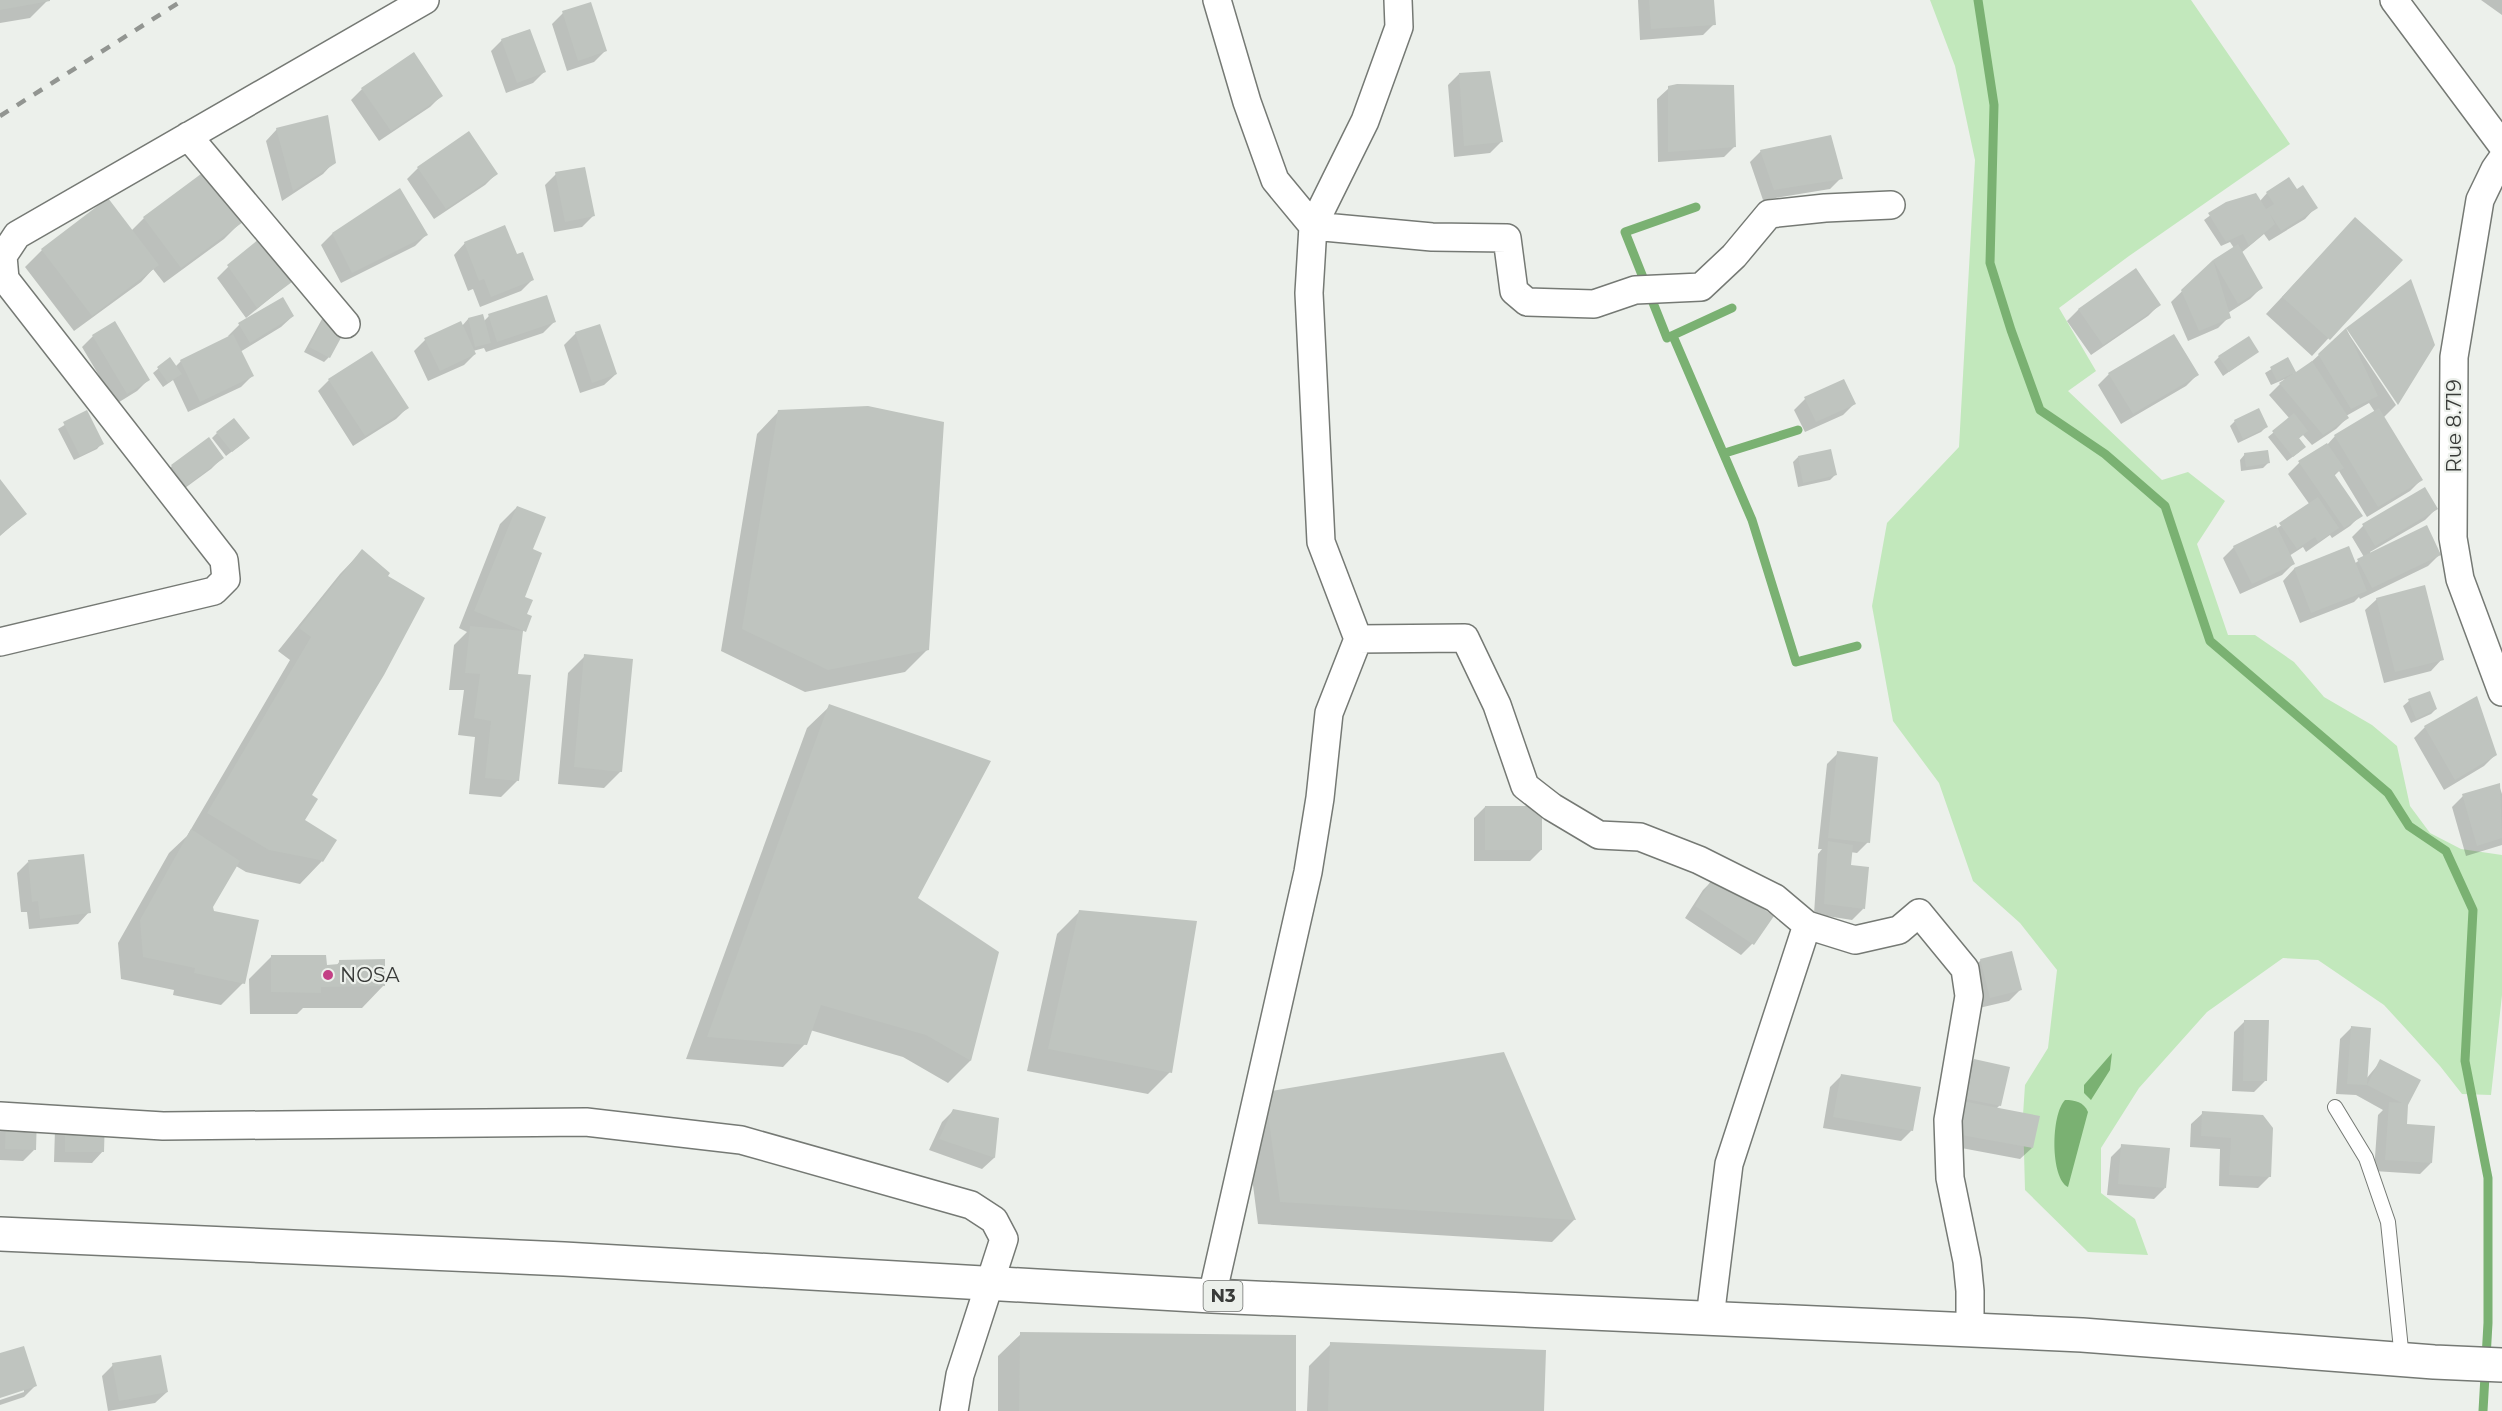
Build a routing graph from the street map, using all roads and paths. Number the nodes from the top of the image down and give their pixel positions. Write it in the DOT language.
graph roads {
  1 [pos="425,0"];
  2 [pos="1217,0"];
  3 [pos="1398,0"];
  4 [pos="2394,0"];
  5 [pos="188,136"];
  6 [pos="2502,145"];
  7 [pos="2502,159"];
  8 [pos="1891,205"];
  9 [pos="1313,226"];
  10 [pos="346,324"];
  11 [pos="1358,639"];
  12 [pos="0,642"];
  13 [pos="2502,692"];
  14 [pos="1807,926"];
  15 [pos="2335,1107"];
  16 [pos="0,1116"];
  17 [pos="0,1234"];
  18 [pos="991,1283"];
  19 [pos="1212,1296"];
  20 [pos="1710,1318"];
  21 [pos="1970,1330"];
  22 [pos="2402,1359"];
  23 [pos="2502,1365"];
  24 [pos="954,1411"];
  1 -- 5 [label="street"];
  2 -- 9 [label="street"];
  3 -- 9 [label="street"];
  4 -- 6 [label="street"];
  5 -- 10 [label="street"];
  5 -- 12 [label="street"];
  7 -- 13 [label="street, Rue 8.719"];
  8 -- 9 [label="street"];
  9 -- 11 [label="street"];
  11 -- 14 [label="street"];
  11 -- 19 [label="street"];
  14 -- 20 [label="street"];
  14 -- 21 [label="street"];
  15 -- 22 [label="lane"];
  16 -- 18 [label="street"];
  17 -- 18 [label="highway, N3"];
  18 -- 19 [label="highway, N3"];
  18 -- 24 [label="street"];
  19 -- 20 [label="highway, N3"];
  20 -- 21 [label="highway, N3"];
  21 -- 22 [label="highway, N3"];
  22 -- 23 [label="highway, N3"];
}
